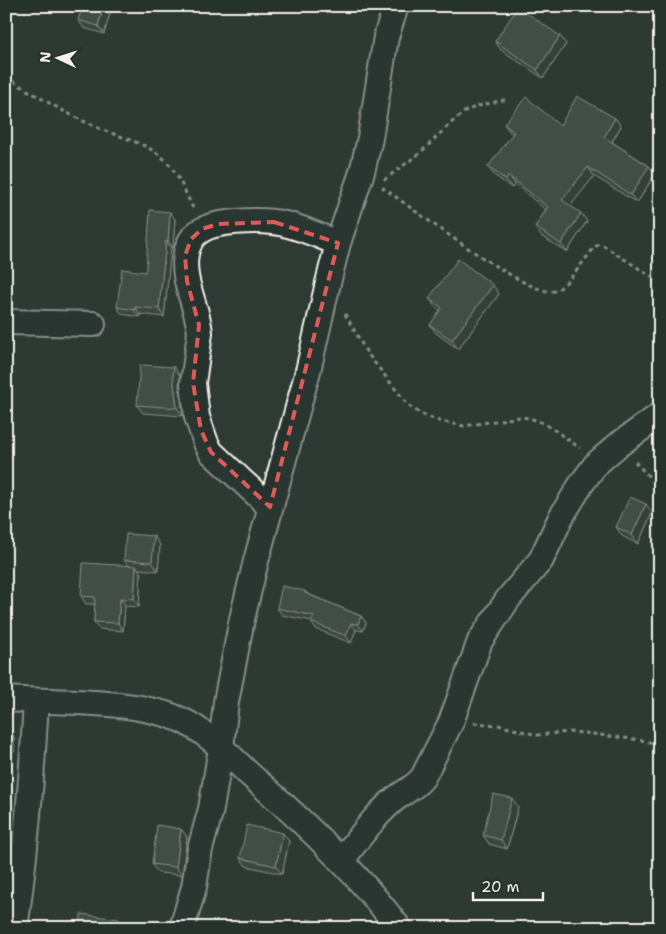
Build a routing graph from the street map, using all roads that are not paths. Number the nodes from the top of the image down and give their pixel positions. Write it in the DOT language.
graph roads {
  1 [pos="396,6"];
  2 [pos="338,244"];
  3 [pos="6,322"];
  4 [pos="93,324"];
  5 [pos="660,415"];
  6 [pos="270,507"];
  7 [pos="6,699"];
  8 [pos="36,701"];
  9 [pos="221,748"];
  10 [pos="341,861"];
  11 [pos="389,922"];
  12 [pos="15,928"];
  13 [pos="182,928"];
  1 -- 2 [label="street"];
  2 -- 6 [label="street"];
  2 -- 6 [label="street"];
  3 -- 4 [label="street"];
  5 -- 10 [label="street"];
  6 -- 9 [label="street"];
  7 -- 8 [label="street"];
  8 -- 9 [label="street"];
  8 -- 12 [label="street"];
  9 -- 10 [label="street"];
  9 -- 13 [label="street"];
  10 -- 11 [label="street"];
}
